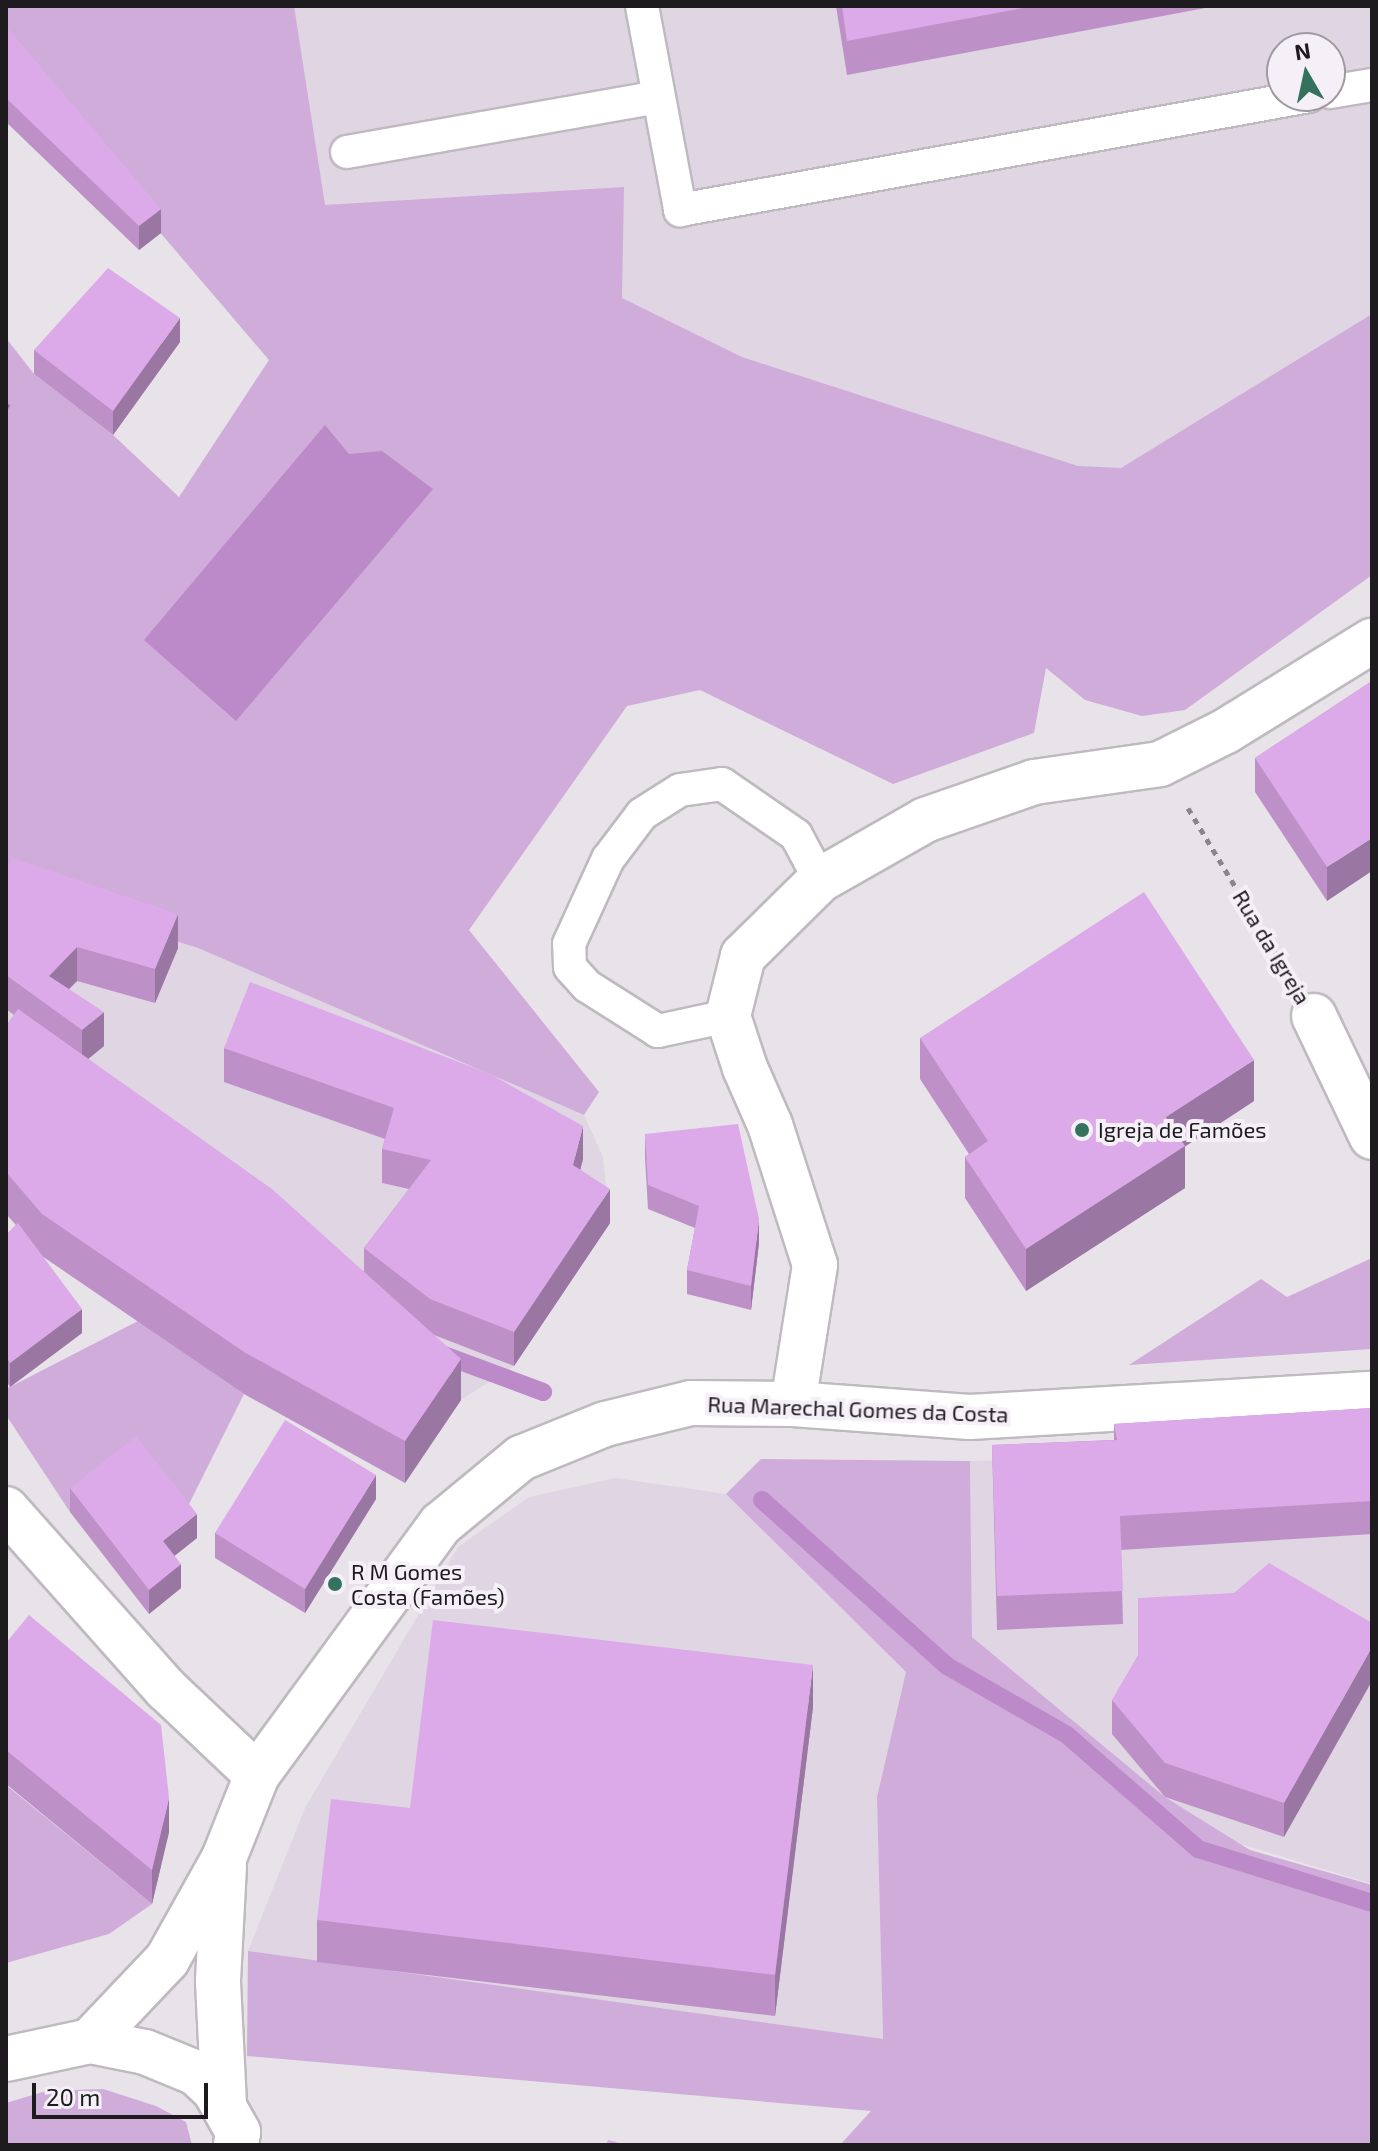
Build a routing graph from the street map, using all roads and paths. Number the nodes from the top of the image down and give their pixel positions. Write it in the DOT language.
graph roads {
  1 [pos="642,6"];
  2 [pos="1372,85"];
  3 [pos="1346,89"];
  4 [pos="658,97"];
  5 [pos="1266,104"];
  6 [pos="347,152"];
  7 [pos="1372,641"];
  8 [pos="1160,764"];
  9 [pos="820,880"];
  10 [pos="728,1016"];
  11 [pos="1314,1016"];
  12 [pos="1372,1137"];
  13 [pos="1372,1394"];
  14 [pos="793,1404"];
  15 [pos="6,1509"];
  16 [pos="257,1775"];
  17 [pos="224,1858"];
  18 [pos="90,2041"];
  19 [pos="6,2059"];
  20 [pos="224,2104"];
  21 [pos="236,2145"];
  1 -- 4 [label="lane"];
  2 -- 3 [label="lane"];
  4 -- 5 [label="lane"];
  4 -- 6 [label="lane"];
  7 -- 8 [label="main road"];
  8 -- 9 [label="main road"];
  8 -- 11 [label="path, Rua da Igreja"];
  9 -- 10 [label="main road"];
  9 -- 10 [label="lane"];
  10 -- 14 [label="main road"];
  11 -- 12 [label="main road, Rua da Igreja"];
  13 -- 14 [label="main road, Rua Marechal Gomes da Costa"];
  14 -- 16 [label="main road, Rua Marechal Gomes da Costa"];
  15 -- 16 [label="main road"];
  16 -- 17 [label="main road, Rua Marechal Gomes da Costa"];
  17 -- 18 [label="main road, Rua Marechal Gomes da Costa"];
  17 -- 20 [label="main road, Rua Marechal Gomes da Costa"];
  18 -- 19 [label="main road"];
  18 -- 20 [label="main road"];
  20 -- 21 [label="main road"];
}
